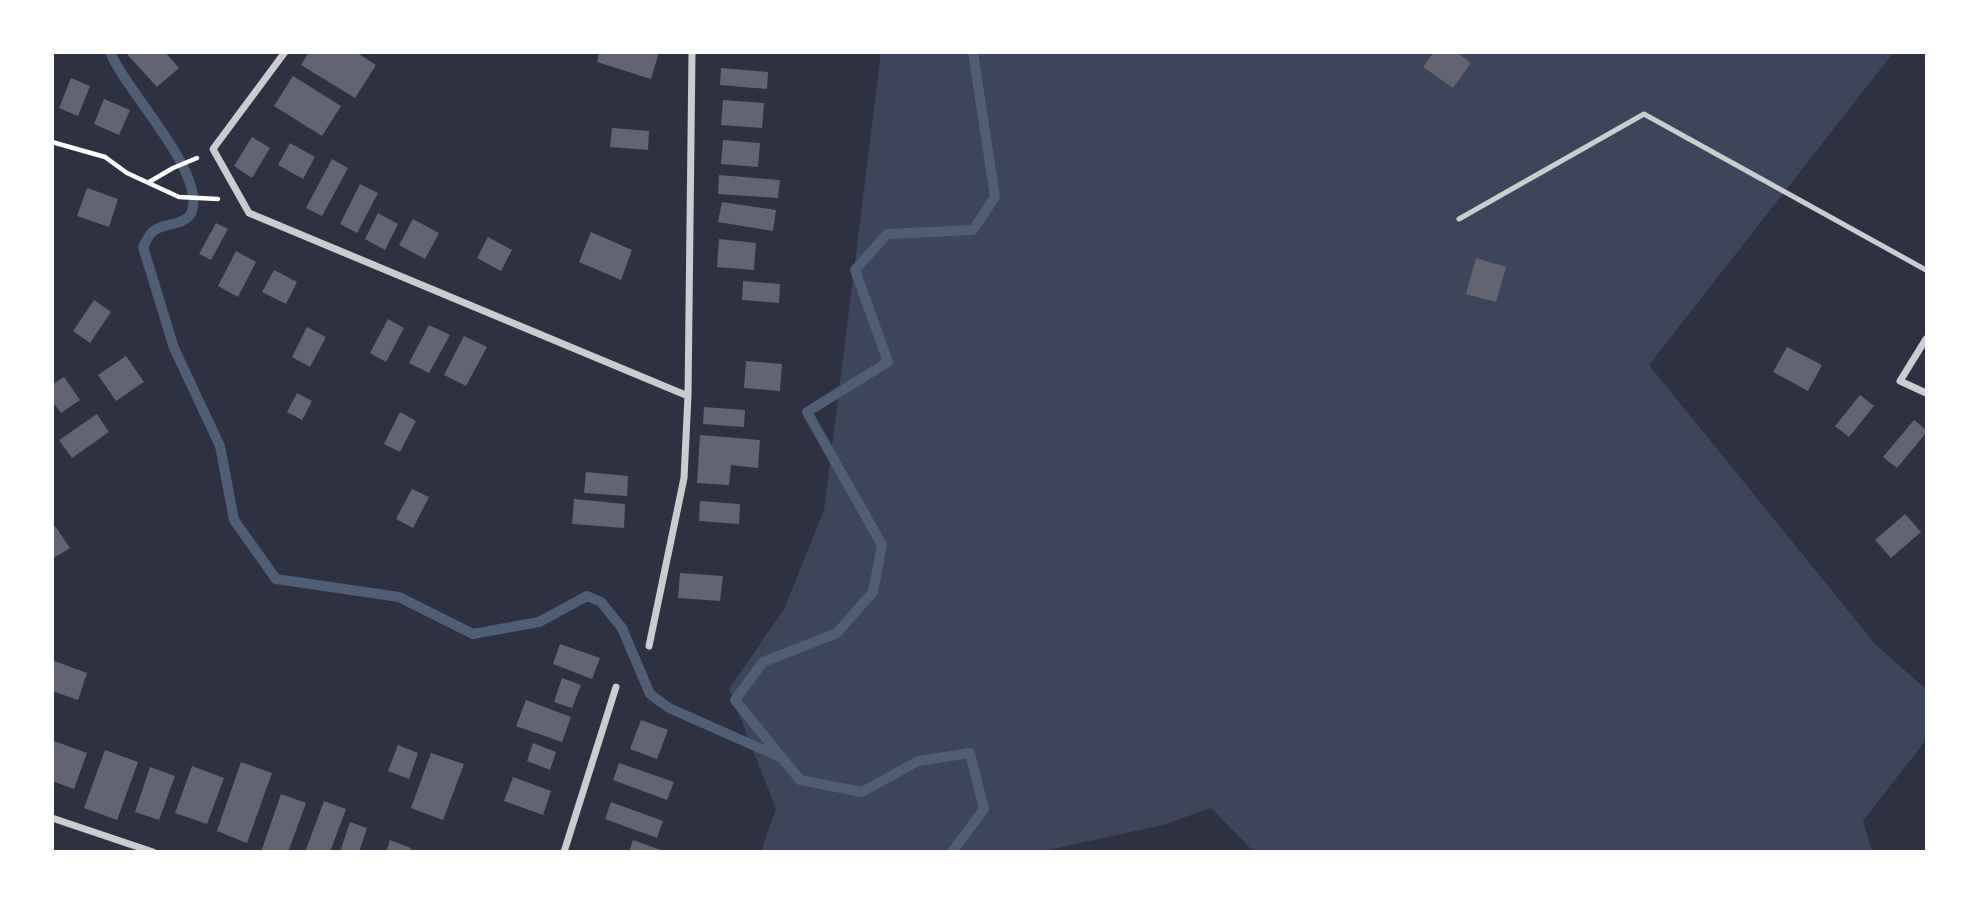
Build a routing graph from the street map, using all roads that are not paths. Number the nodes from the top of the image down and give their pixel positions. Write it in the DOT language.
graph roads {
  1 [pos="285,52"];
  2 [pos="692,52"];
  3 [pos="1459,219"];
  4 [pos="1927,270"];
  5 [pos="1927,339"];
  6 [pos="1927,393"];
  7 [pos="688,396"];
  8 [pos="649,646"];
  9 [pos="616,687"];
  10 [pos="52,818"];
  11 [pos="153,852"];
  12 [pos="564,852"];
  1 -- 7 [label="street"];
  2 -- 7 [label="street"];
  3 -- 4 [label="lane"];
  5 -- 6 [label="street"];
  7 -- 8 [label="street"];
  9 -- 12 [label="street"];
  10 -- 11 [label="street"];
}
